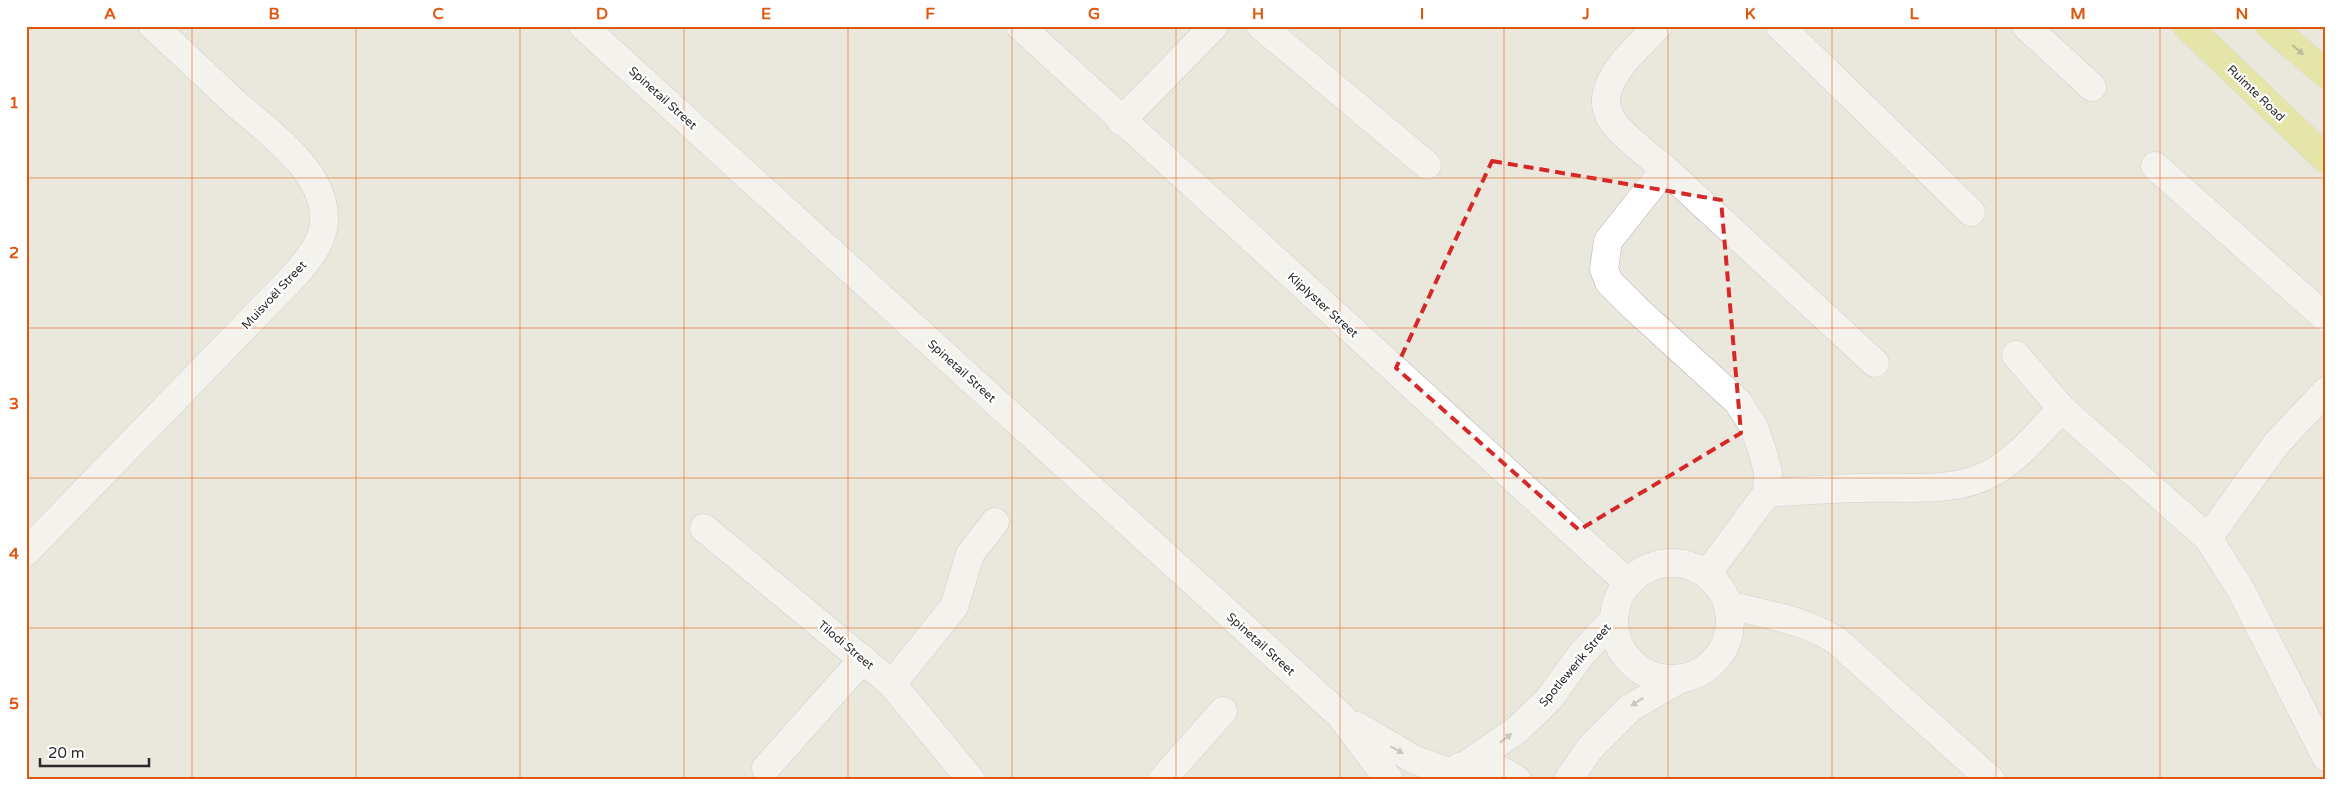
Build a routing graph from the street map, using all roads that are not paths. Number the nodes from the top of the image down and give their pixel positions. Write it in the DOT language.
graph roads {
  1 [pos="152,26"];
  2 [pos="584,26"];
  3 [pos="1020,26"];
  4 [pos="1214,26"];
  5 [pos="1261,26"];
  6 [pos="1658,26"];
  7 [pos="1780,26"];
  8 [pos="2026,26"];
  9 [pos="2188,26"];
  10 [pos="2270,26"];
  11 [pos="2326,74"];
  12 [pos="2092,86"];
  13 [pos="1122,121"];
  14 [pos="2326,159"];
  15 [pos="1427,165"];
  16 [pos="2155,166"];
  17 [pos="1664,169"];
  18 [pos="1972,212"];
  19 [pos="2326,318"];
  20 [pos="2016,354"];
  21 [pos="1875,363"];
  22 [pos="2326,391"];
  23 [pos="2062,409"];
  24 [pos="1767,493"];
  25 [pos="996,522"];
  26 [pos="704,528"];
  27 [pos="2208,538"];
  28 [pos="30,539"];
  29 [pos="1707,574"];
  30 [pos="1627,582"];
  31 [pos="1728,605"];
  32 [pos="1613,620"];
  33 [pos="863,659"];
  34 [pos="1680,679"];
  35 [pos="892,684"];
  36 [pos="1223,711"];
  37 [pos="1341,716"];
  38 [pos="2326,757"];
  39 [pos="766,768"];
  40 [pos="1448,772"];
  41 [pos="971,780"];
  42 [pos="1162,780"];
  43 [pos="1389,780"];
  44 [pos="1517,780"];
  45 [pos="1568,780"];
  46 [pos="1991,780"];
  1 -- 28 [label="street, Muisvoël Street"];
  2 -- 37 [label="street, Spinetail Street"];
  3 -- 13 [label="street, Kliplyster Street"];
  4 -- 13 [label="street"];
  5 -- 15 [label="street"];
  6 -- 17 [label="street"];
  7 -- 18 [label="street"];
  8 -- 12 [label="street"];
  9 -- 14 [label="main road, Ruimte Road"];
  10 -- 11 [label="main road, one-way"];
  13 -- 30 [label="street, Kliplyster Street"];
  16 -- 19 [label="street"];
  17 -- 21 [label="street"];
  17 -- 24 [label="street"];
  20 -- 23 [label="street"];
  22 -- 27 [label="street"];
  23 -- 24 [label="street"];
  23 -- 27 [label="street"];
  24 -- 29 [label="street"];
  25 -- 35 [label="street"];
  26 -- 33 [label="street, Tilodi Street"];
  27 -- 38 [label="street"];
  29 -- 30 [label="street, Spotlewerik Street"];
  29 -- 31 [label="street, Spotlewerik Street"];
  30 -- 32 [label="street, Spotlewerik Street"];
  31 -- 34 [label="street, Spotlewerik Street"];
  31 -- 46 [label="street"];
  32 -- 34 [label="street, Spotlewerik Street"];
  40 -- 32 [label="street, Spotlewerik Street, one-way"];
  33 -- 35 [label="street, Tilodi Street"];
  33 -- 39 [label="street"];
  34 -- 45 [label="street, Spotlewerik Street, one-way"];
  35 -- 41 [label="street, Tilodi Street"];
  36 -- 42 [label="street"];
  37 -- 40 [label="street, Spinetail Street, one-way"];
  37 -- 43 [label="street, Spinetail Street"];
  40 -- 44 [label="street, Spinetail Street"];
}
